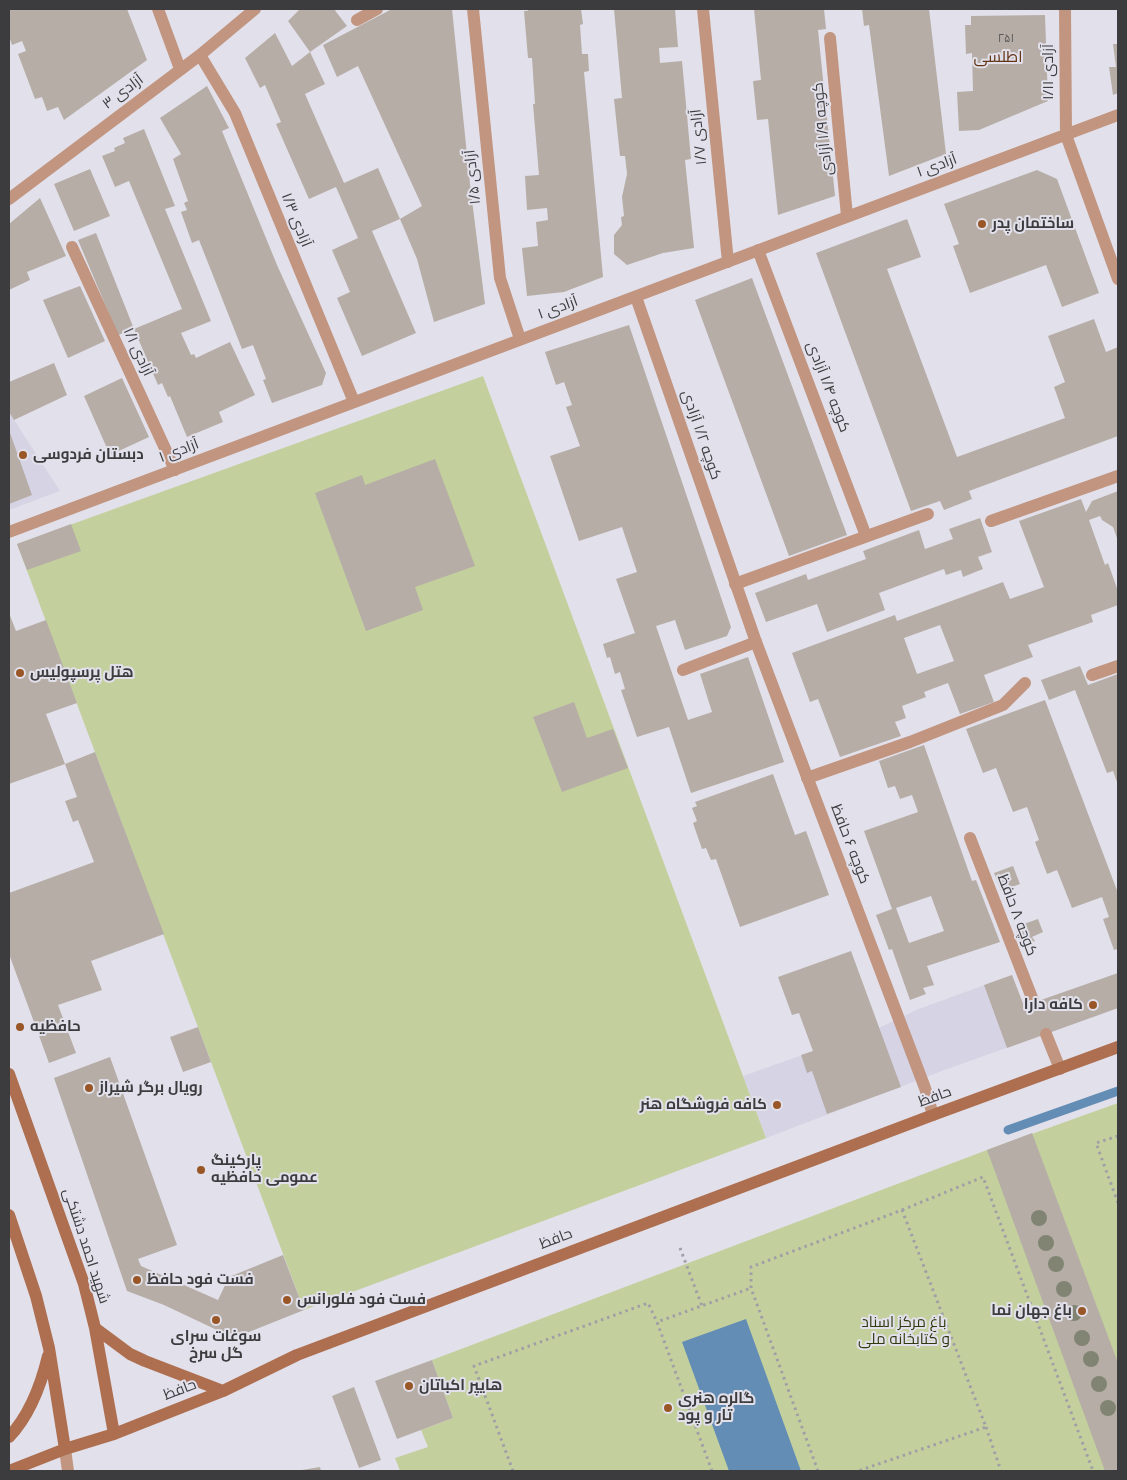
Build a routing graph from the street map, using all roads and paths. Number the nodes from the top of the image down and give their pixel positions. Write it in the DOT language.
graph roads {
  1 [pos="158,9"];
  2 [pos="255,9"];
  3 [pos="377,9"];
  4 [pos="473,9"];
  5 [pos="703,9"];
  6 [pos="1065,9"];
  7 [pos="357,20"];
  8 [pos="830,38"];
  9 [pos="200,55"];
  10 [pos="180,69"];
  11 [pos="1118,115"];
  12 [pos="1066,135"];
  13 [pos="9,199"];
  14 [pos="847,216"];
  15 [pos="72,247"];
  16 [pos="758,250"];
  17 [pos="728,262"];
  18 [pos="1118,279"];
  19 [pos="636,297"];
  20 [pos="520,339"];
  21 [pos="354,402"];
  22 [pos="175,470"];
  23 [pos="1118,476"];
  24 [pos="928,514"];
  25 [pos="991,521"];
  26 [pos="9,532"];
  27 [pos="866,536"];
  28 [pos="736,584"];
  29 [pos="756,642"];
  30 [pos="1118,666"];
  31 [pos="683,670"];
  32 [pos="1092,676"];
  33 [pos="1025,683"];
  34 [pos="807,778"];
  35 [pos="970,838"];
  36 [pos="1034,1003"];
  37 [pos="1046,1034"];
  38 [pos="1118,1047"];
  39 [pos="1060,1068"];
  40 [pos="9,1074"];
  41 [pos="933,1115"];
  42 [pos="1118,1136"];
  43 [pos="1118,1203"];
  44 [pos="902,1210"];
  45 [pos="9,1215"];
  46 [pos="680,1248"];
  47 [pos="751,1288"];
  48 [pos="702,1306"];
  49 [pos="658,1322"];
  50 [pos="95,1328"];
  51 [pos="50,1348"];
  52 [pos="222,1391"];
  53 [pos="986,1427"];
  54 [pos="114,1434"];
  55 [pos="9,1437"];
  56 [pos="65,1449"];
  57 [pos="9,1471"];
  58 [pos="68,1471"];
  59 [pos="513,1471"];
  60 [pos="712,1471"];
  61 [pos="818,1471"];
  62 [pos="858,1471"];
  63 [pos="1001,1471"];
  64 [pos="1093,1471"];
  1 -- 10 [label="street"];
  2 -- 9 [label="street, ۳ آزادی"];
  3 -- 7 [label="street"];
  4 -- 20 [label="street, آزادی ۱/۵"];
  5 -- 17 [label="street, آزادی ۱/۷"];
  6 -- 12 [label="street, آزادی ۱/۱۱"];
  8 -- 14 [label="street, کوچه ۱/۹ آزادی"];
  9 -- 10 [label="street, ۳ آزادی"];
  9 -- 21 [label="street, آزادی ۱/۳"];
  10 -- 13 [label="street, ۳ آزادی"];
  11 -- 12 [label="street, آزادی ۱"];
  12 -- 14 [label="street, آزادی ۱"];
  12 -- 18 [label="street, آزادی ۱/۱۱"];
  14 -- 16 [label="street, آزادی ۱"];
  15 -- 22 [label="street, آزادی ۱/۱"];
  16 -- 17 [label="street, آزادی ۱"];
  16 -- 27 [label="street, کوچه ۱/۴ آزادی"];
  17 -- 19 [label="street, آزادی ۱"];
  19 -- 20 [label="street, آزادی ۱"];
  19 -- 28 [label="street, کوچه ۱/۲ آزادی"];
  20 -- 21 [label="street, آزادی ۱"];
  21 -- 22 [label="street, آزادی ۱"];
  22 -- 26 [label="street, آزادی ۱"];
  23 -- 25 [label="street"];
  24 -- 27 [label="street"];
  27 -- 28 [label="street"];
  28 -- 29 [label="street, کوچه ۶ حافظ"];
  29 -- 31 [label="street"];
  29 -- 34 [label="street, کوچه ۶ حافظ"];
  30 -- 32 [label="street"];
  33 -- 34 [label="street"];
  34 -- 41 [label="street, کوچه ۶ حافظ"];
  35 -- 36 [label="street, کوچه ۸ حافظ"];
  37 -- 39 [label="street"];
  38 -- 39 [label="main road, حافظ"];
  39 -- 41 [label="main road, حافظ"];
  40 -- 50 [label="main road, شهید احمد دشتکی"];
  41 -- 52 [label="main road, حافظ"];
  42 -- 43 [label="path"];
  44 -- 47 [label="path"];
  44 -- 53 [label="path"];
  44 -- 64 [label="path"];
  45 -- 51 [label="main road"];
  46 -- 48 [label="path"];
  47 -- 48 [label="path"];
  47 -- 61 [label="path"];
  48 -- 49 [label="path"];
  49 -- 59 [label="path"];
  49 -- 60 [label="path"];
  50 -- 52 [label="main road"];
  50 -- 54 [label="main road, شهید احمد دشتکی"];
  51 -- 55 [label="main road"];
  51 -- 56 [label="main road"];
  52 -- 54 [label="main road, حافظ"];
  53 -- 62 [label="path"];
  53 -- 63 [label="path"];
  54 -- 56 [label="main road, حافظ"];
  56 -- 57 [label="main road, حافظ"];
  56 -- 58 [label="street"];
}
